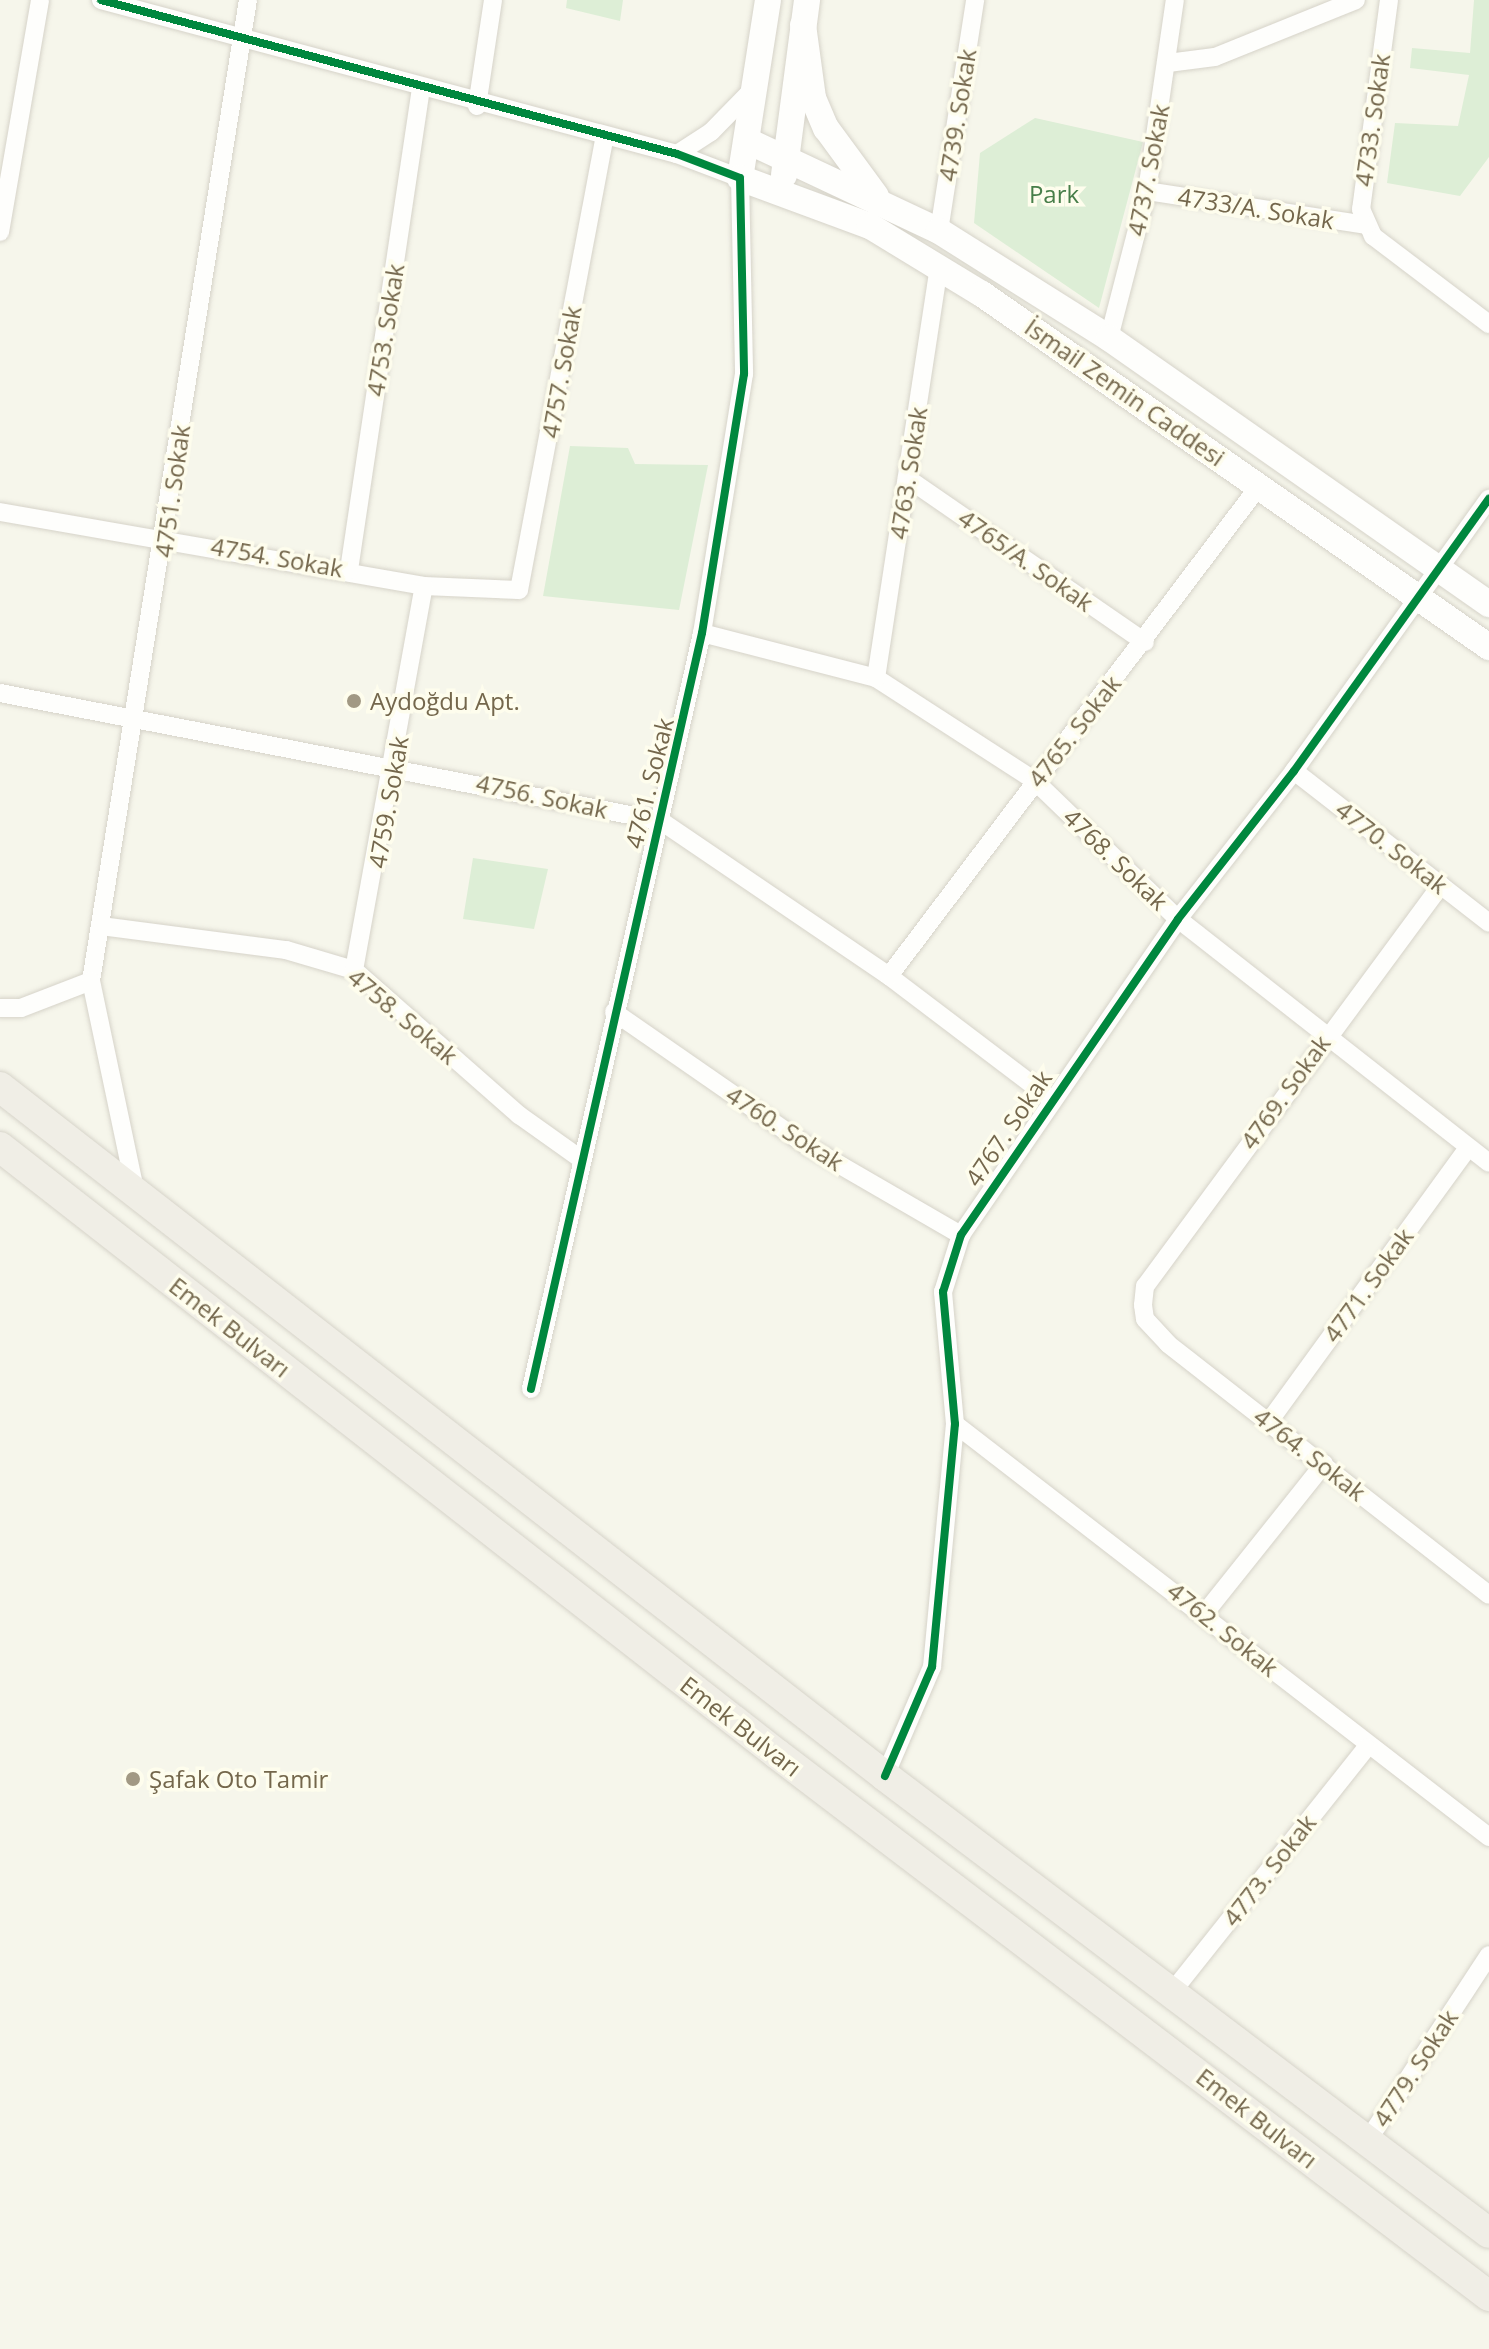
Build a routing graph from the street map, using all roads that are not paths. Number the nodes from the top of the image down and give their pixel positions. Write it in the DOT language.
graph roads {
  1 [pos="40,0"];
  2 [pos="101,0"];
  3 [pos="248,0"];
  4 [pos="493,0"];
  5 [pos="768,0"];
  6 [pos="975,0"];
  7 [pos="1175,0"];
  8 [pos="1356,0"];
  9 [pos="1389,0"];
  10 [pos="805,12"];
  11 [pos="242,35"];
  12 [pos="1168,63"];
  13 [pos="758,83"];
  14 [pos="421,90"];
  15 [pos="477,106"];
  16 [pos="604,139"];
  17 [pos="750,142"];
  18 [pos="677,154"];
  19 [pos="787,159"];
  20 [pos="740,178"];
  21 [pos="1147,191"];
  22 [pos="780,192"];
  23 [pos="883,204"];
  24 [pos="1366,225"];
  25 [pos="939,231"];
  26 [pos="0,232"];
  27 [pos="939,268"];
  28 [pos="1489,324"];
  29 [pos="1109,338"];
  30 [pos="907,478"];
  31 [pos="1259,486"];
  32 [pos="1489,499"];
  33 [pos="0,512"];
  34 [pos="165,537"];
  35 [pos="1438,567"];
  36 [pos="349,570"];
  37 [pos="424,586"];
  38 [pos="507,595"];
  39 [pos="1418,596"];
  40 [pos="1489,604"];
  41 [pos="702,633"];
  42 [pos="1145,642"];
  43 [pos="1489,647"];
  44 [pos="876,678"];
  45 [pos="0,693"];
  46 [pos="138,720"];
  47 [pos="395,765"];
  48 [pos="1294,771"];
  49 [pos="1035,781"];
  50 [pos="661,821"];
  51 [pos="1441,885"];
  52 [pos="1178,919"];
  53 [pos="1489,923"];
  54 [pos="101,926"];
  55 [pos="354,970"];
  56 [pos="889,976"];
  57 [pos="91,981"];
  58 [pos="0,1008"];
  59 [pos="614,1012"];
  60 [pos="1325,1036"];
  61 [pos="0,1087"];
  62 [pos="1051,1099"];
  63 [pos="0,1147"];
  64 [pos="1468,1148"];
  65 [pos="581,1159"];
  66 [pos="1489,1163"];
  67 [pos="135,1190"];
  68 [pos="961,1235"];
  69 [pos="1143,1305"];
  70 [pos="531,1389"];
  71 [pos="1268,1423"];
  72 [pos="955,1424"];
  73 [pos="1324,1464"];
  74 [pos="1489,1595"];
  75 [pos="1205,1613"];
  76 [pos="1366,1748"];
  77 [pos="885,1776"];
  78 [pos="1489,1837"];
  79 [pos="1489,1955"];
  80 [pos="1172,1992"];
  81 [pos="1368,2140"];
  82 [pos="1489,2233"];
  83 [pos="1489,2296"];
  1 -- 26 [label="street"];
  2 -- 11 [label="street"];
  3 -- 11 [label="street, 4751. Sokak"];
  4 -- 15 [label="street"];
  5 -- 13 [label="main road"];
  6 -- 25 [label="street, 4739. Sokak"];
  7 -- 12 [label="street, 4737. Sokak"];
  8 -- 12 [label="street"];
  9 -- 24 [label="street, 4733. Sokak"];
  10 -- 19 [label="main road"];
  10 -- 23 [label="main road"];
  11 -- 14 [label="street"];
  11 -- 34 [label="street, 4751. Sokak"];
  12 -- 21 [label="street, 4737. Sokak"];
  13 -- 17 [label="main road"];
  13 -- 18 [label="street"];
  14 -- 15 [label="street"];
  14 -- 36 [label="street, 4753. Sokak"];
  15 -- 16 [label="street"];
  16 -- 18 [label="street"];
  16 -- 38 [label="street, 4757. Sokak"];
  17 -- 19 [label="main road, İsmail Zemin Caddesi"];
  17 -- 20 [label="main road"];
  18 -- 20 [label="street"];
  19 -- 22 [label="main road"];
  19 -- 23 [label="main road, İsmail Zemin Caddesi"];
  20 -- 22 [label="main road, İsmail Zemin Caddesi"];
  20 -- 41 [label="street, 4761. Sokak"];
  21 -- 24 [label="street, 4733/A. Sokak"];
  21 -- 29 [label="street, 4737. Sokak"];
  22 -- 27 [label="main road, İsmail Zemin Caddesi"];
  23 -- 25 [label="main road, İsmail Zemin Caddesi"];
  24 -- 28 [label="street"];
  25 -- 29 [label="main road, İsmail Zemin Caddesi"];
  27 -- 30 [label="street, 4763. Sokak"];
  27 -- 31 [label="main road, İsmail Zemin Caddesi"];
  29 -- 35 [label="main road, İsmail Zemin Caddesi"];
  30 -- 42 [label="street, 4765/A. Sokak"];
  30 -- 44 [label="street, 4763. Sokak"];
  31 -- 39 [label="main road, İsmail Zemin Caddesi"];
  31 -- 42 [label="street, 4765. Sokak"];
  32 -- 35 [label="street, 4767. Sokak"];
  33 -- 34 [label="street, 4754. Sokak"];
  34 -- 36 [label="street, 4754. Sokak"];
  34 -- 46 [label="street, 4751. Sokak"];
  35 -- 39 [label="street, 4767. Sokak"];
  35 -- 40 [label="main road, İsmail Zemin Caddesi"];
  36 -- 37 [label="street, 4754. Sokak"];
  37 -- 38 [label="street, 4754. Sokak"];
  37 -- 47 [label="street, 4759. Sokak"];
  39 -- 43 [label="main road, İsmail Zemin Caddesi"];
  39 -- 48 [label="street, 4767. Sokak"];
  41 -- 44 [label="street, 4768. Sokak"];
  41 -- 50 [label="street, 4761. Sokak"];
  42 -- 49 [label="street, 4765. Sokak"];
  44 -- 49 [label="street, 4768. Sokak"];
  45 -- 46 [label="street, 4756. Sokak"];
  46 -- 47 [label="street, 4756. Sokak"];
  46 -- 54 [label="street, 4751. Sokak"];
  47 -- 50 [label="street, 4756. Sokak"];
  47 -- 55 [label="street, 4759. Sokak"];
  48 -- 51 [label="street, 4770. Sokak"];
  48 -- 52 [label="street, 4767. Sokak"];
  49 -- 52 [label="street, 4768. Sokak"];
  49 -- 56 [label="street, 4765. Sokak"];
  50 -- 56 [label="street, 4756. Sokak"];
  50 -- 59 [label="street, 4761. Sokak"];
  51 -- 53 [label="street, 4770. Sokak"];
  51 -- 60 [label="street, 4769. Sokak"];
  52 -- 60 [label="street, 4768. Sokak"];
  52 -- 62 [label="street, 4767. Sokak"];
  54 -- 55 [label="street, 4758. Sokak"];
  54 -- 57 [label="street, 4751. Sokak"];
  55 -- 65 [label="street, 4758. Sokak"];
  56 -- 62 [label="street, 4756. Sokak"];
  57 -- 58 [label="street"];
  57 -- 67 [label="street"];
  59 -- 65 [label="street, 4761. Sokak"];
  59 -- 68 [label="street, 4760. Sokak"];
  60 -- 64 [label="street, 4768. Sokak"];
  60 -- 69 [label="street, 4769. Sokak"];
  61 -- 67 [label="highway, Emek Bulvarı"];
  62 -- 68 [label="street, 4767. Sokak"];
  63 -- 83 [label="highway, Emek Bulvarı"];
  64 -- 66 [label="street, 4768. Sokak"];
  64 -- 71 [label="street, 4771. Sokak"];
  65 -- 70 [label="street, 4761. Sokak"];
  67 -- 77 [label="highway, Emek Bulvarı"];
  68 -- 72 [label="street, 4767. Sokak"];
  69 -- 71 [label="street, 4764. Sokak"];
  71 -- 73 [label="street, 4764. Sokak"];
  72 -- 75 [label="street, 4762. Sokak"];
  72 -- 77 [label="street, 4767. Sokak"];
  73 -- 74 [label="street, 4764. Sokak"];
  73 -- 75 [label="street"];
  75 -- 76 [label="street, 4762. Sokak"];
  76 -- 78 [label="street, 4762. Sokak"];
  76 -- 80 [label="street, 4773. Sokak"];
  77 -- 80 [label="highway, Emek Bulvarı"];
  79 -- 81 [label="street, 4779. Sokak"];
  80 -- 81 [label="highway, Emek Bulvarı"];
  81 -- 82 [label="highway, Emek Bulvarı"];
}
